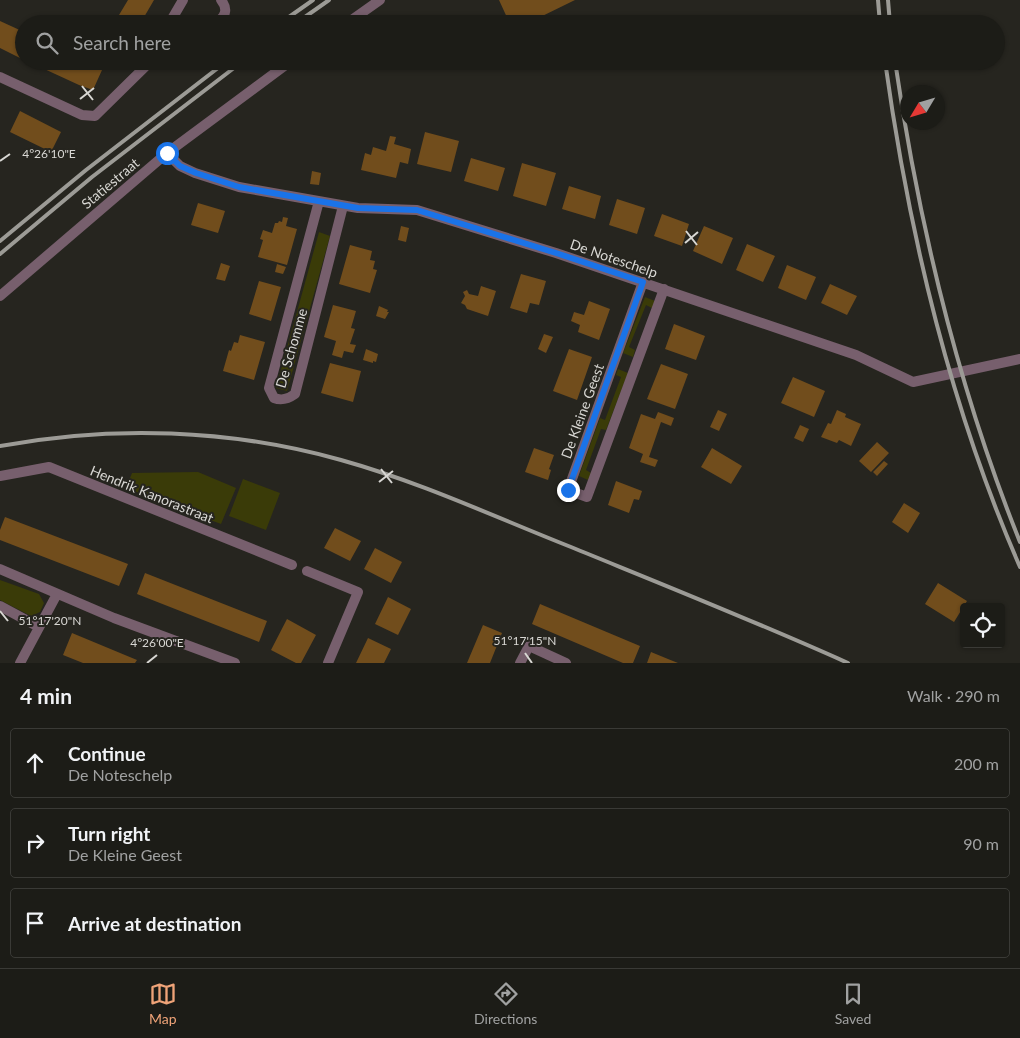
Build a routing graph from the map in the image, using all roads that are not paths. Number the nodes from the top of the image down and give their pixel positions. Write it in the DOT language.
graph roads {
  1 [pos="183,0"];
  2 [pos="221,0"];
  3 [pos="380,0"];
  4 [pos="175,15"];
  5 [pos="224,15"];
  6 [pos="359,15"];
  7 [pos="142,70"];
  8 [pos="279,70"];
  9 [pos="0,77"];
  10 [pos="167,153"];
  11 [pos="319,201"];
  12 [pos="343,206"];
  13 [pos="643,282"];
  14 [pos="664,289"];
  15 [pos="0,296"];
  16 [pos="1020,359"];
  17 [pos="0,476"];
  18 [pos="292,565"];
  19 [pos="0,569"];
  20 [pos="307,572"];
  21 [pos="57,594"];
  22 [pos="0,606"];
  23 [pos="39,627"];
  24 [pos="20,663"];
  25 [pos="235,663"];
  26 [pos="328,663"];
  27 [pos="520,663"];
  28 [pos="566,663"];
  1 -- 4 [label="street"];
  2 -- 5 [label="street"];
  3 -- 6 [label="street"];
  7 -- 9 [label="street"];
  8 -- 10 [label="street, Statiestraat"];
  10 -- 11 [label="street, De Noteschelp"];
  10 -- 15 [label="street, Statiestraat"];
  11 -- 12 [label="street, De Noteschelp"];
  11 -- 12 [label="street, De Schomme"];
  12 -- 13 [label="street, De Noteschelp"];
  13 -- 14 [label="street, De Noteschelp"];
  13 -- 14 [label="street, De Kleine Geest"];
  14 -- 16 [label="street, De Noteschelp"];
  17 -- 18 [label="street, Hendrik Kanorastraat"];
  19 -- 21 [label="street"];
  20 -- 26 [label="street"];
  21 -- 23 [label="street"];
  21 -- 25 [label="street"];
  22 -- 23 [label="street"];
  23 -- 24 [label="street"];
  27 -- 28 [label="street"];
}
